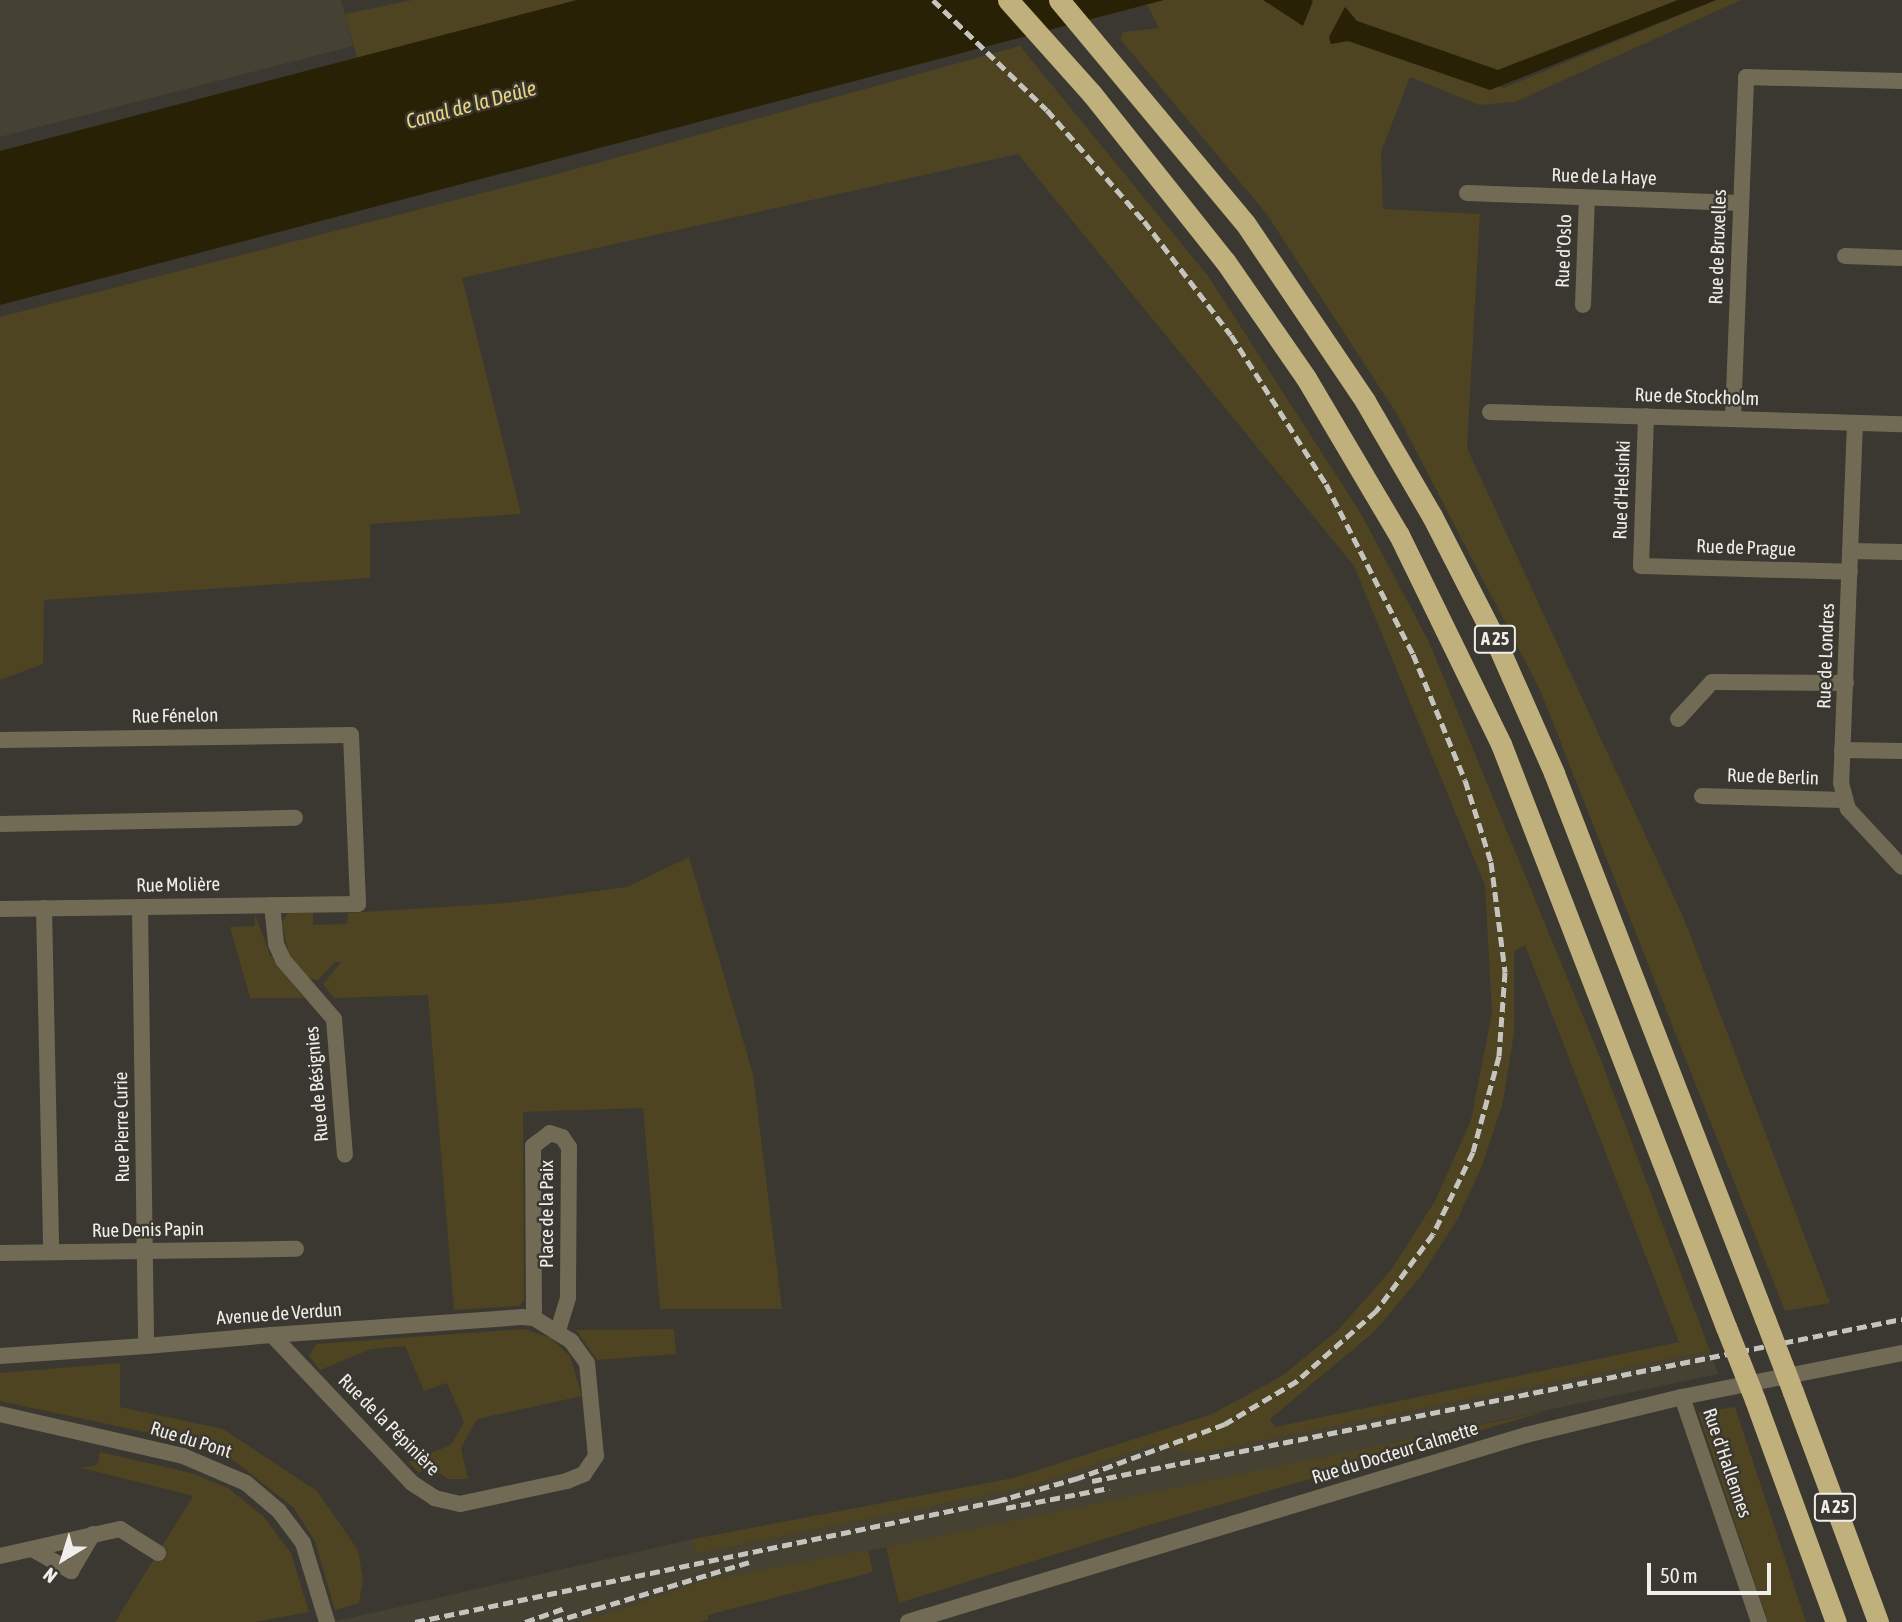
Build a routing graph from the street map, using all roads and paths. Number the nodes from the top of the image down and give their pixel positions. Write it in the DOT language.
graph roads {
  1 [pos="1008,0"];
  2 [pos="1059,0"];
  3 [pos="1902,81"];
  4 [pos="1467,193"];
  5 [pos="1587,198"];
  6 [pos="1740,203"];
  7 [pos="1845,256"];
  8 [pos="1902,258"];
  9 [pos="1583,305"];
  10 [pos="1490,412"];
  11 [pos="1646,416"];
  12 [pos="1733,419"];
  13 [pos="1855,423"];
  14 [pos="1902,424"];
  15 [pos="1850,551"];
  16 [pos="1902,552"];
  17 [pos="1641,566"];
  18 [pos="1850,572"];
  19 [pos="1846,683"];
  20 [pos="1678,719"];
  21 [pos="0,740"];
  22 [pos="1842,750"];
  23 [pos="1902,751"];
  24 [pos="1702,796"];
  25 [pos="1843,800"];
  26 [pos="295,818"];
  27 [pos="0,824"];
  28 [pos="1902,867"];
  29 [pos="358,904"];
  30 [pos="272,905"];
  31 [pos="140,907"];
  32 [pos="44,908"];
  33 [pos="0,909"];
  34 [pos="345,1155"];
  35 [pos="296,1250"];
  36 [pos="145,1251"];
  37 [pos="51,1252"];
  38 [pos="0,1253"];
  39 [pos="534,1318"];
  40 [pos="558,1330"];
  41 [pos="271,1335"];
  42 [pos="146,1346"];
  43 [pos="1902,1353"];
  44 [pos="0,1356"];
  45 [pos="1682,1397"];
  46 [pos="0,1414"];
  47 [pos="93,1534"];
  48 [pos="34,1550"];
  49 [pos="158,1553"];
  50 [pos="0,1556"];
  51 [pos="326,1615"];
  52 [pos="1834,1618"];
  53 [pos="908,1622"];
  54 [pos="1759,1622"];
  55 [pos="1878,1622"];
  1 -- 52 [label="highway, A 25, bridge"];
  2 -- 55 [label="highway, A 25, bridge"];
  3 -- 6 [label="street, Rue de Bruxelles"];
  4 -- 5 [label="street, Rue de La Haye"];
  5 -- 6 [label="street, Rue de La Haye"];
  5 -- 9 [label="street, Rue d'Oslo"];
  6 -- 12 [label="street, Rue de Bruxelles"];
  7 -- 8 [label="street"];
  10 -- 11 [label="street, Rue de Stockholm"];
  11 -- 12 [label="street, Rue de Stockholm"];
  11 -- 17 [label="street, Rue d'Helsinki"];
  12 -- 13 [label="street, Rue de Stockholm"];
  13 -- 14 [label="street, Rue de Stockholm"];
  13 -- 15 [label="street, Rue de Londres"];
  15 -- 16 [label="street"];
  15 -- 18 [label="street, Rue de Londres"];
  17 -- 18 [label="street, Rue de Prague"];
  18 -- 19 [label="street, Rue de Londres"];
  19 -- 20 [label="street"];
  19 -- 22 [label="street, Rue de Londres"];
  21 -- 29 [label="street, Rue Fénelon"];
  22 -- 23 [label="street"];
  22 -- 25 [label="street, Rue de Londres"];
  24 -- 25 [label="street, Rue de Berlin"];
  25 -- 28 [label="street"];
  26 -- 27 [label="street"];
  29 -- 30 [label="street, Rue Molière"];
  30 -- 31 [label="street, Rue Molière"];
  30 -- 34 [label="street, Rue de Bésignies"];
  31 -- 32 [label="street, Rue Molière"];
  31 -- 36 [label="street, Rue Pierre Curie"];
  32 -- 33 [label="street, Rue Molière"];
  32 -- 37 [label="street"];
  35 -- 36 [label="street, Rue Denis Papin"];
  36 -- 37 [label="street, Rue Denis Papin"];
  36 -- 42 [label="street, Rue Pierre Curie"];
  37 -- 38 [label="street, Rue Denis Papin"];
  39 -- 40 [label="street"];
  39 -- 40 [label="street, Place de la Paix"];
  39 -- 41 [label="street, Avenue de Verdun"];
  40 -- 41 [label="street, Rue de la Pépinière"];
  41 -- 42 [label="street, Avenue de Verdun"];
  42 -- 44 [label="street, Avenue de Verdun"];
  43 -- 45 [label="street, Rue du Docteur Calmette"];
  45 -- 53 [label="street, Rue du Docteur Calmette"];
  45 -- 54 [label="street, Rue d'Hallennes"];
  46 -- 51 [label="street, Rue du Pont"];
  47 -- 48 [label="street"];
  47 -- 48 [label="street"];
  47 -- 49 [label="street"];
  48 -- 50 [label="street"];
}
